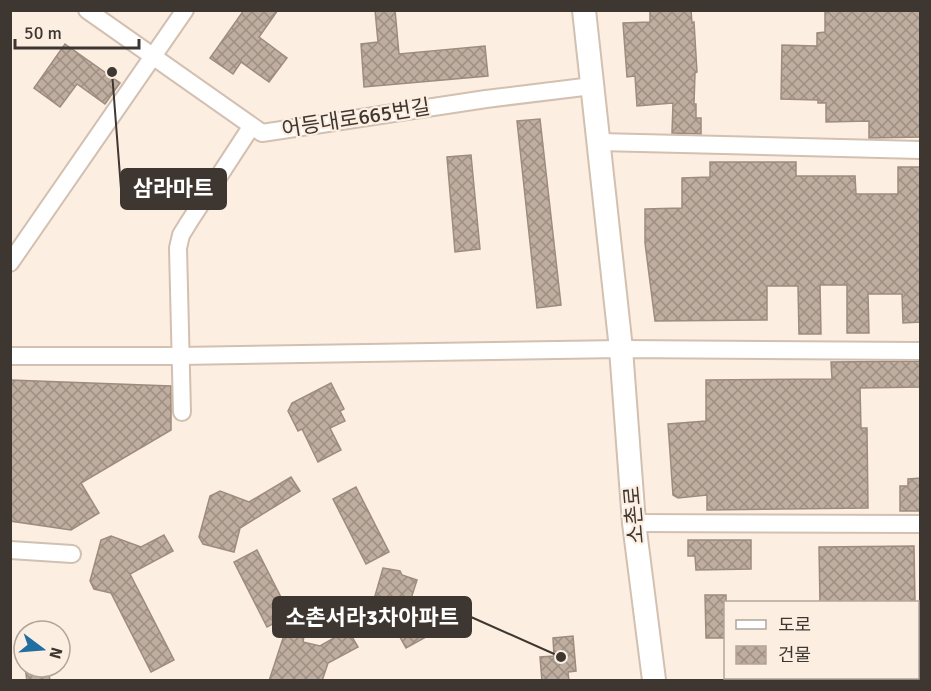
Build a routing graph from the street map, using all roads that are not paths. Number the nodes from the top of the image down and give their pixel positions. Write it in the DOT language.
graph roads {
  1 [pos="87,10"];
  2 [pos="185,10"];
  3 [pos="584,10"];
  4 [pos="152,58"];
  5 [pos="592,86"];
  6 [pos="251,127"];
  7 [pos="599,142"];
  8 [pos="921,150"];
  9 [pos="10,263"];
  10 [pos="621,349"];
  11 [pos="921,351"];
  12 [pos="10,356"];
  13 [pos="179,356"];
  14 [pos="182,412"];
  15 [pos="634,523"];
  16 [pos="921,524"];
  17 [pos="10,550"];
  18 [pos="72,554"];
  19 [pos="654,681"];
  1 -- 4 [label="street, 어등대로665번길"];
  2 -- 4 [label="street"];
  3 -- 5 [label="street, 소촌로"];
  4 -- 6 [label="street, 어등대로665번길"];
  4 -- 9 [label="street"];
  5 -- 6 [label="street, 어등대로665번길"];
  5 -- 7 [label="street, 소촌로"];
  6 -- 13 [label="street"];
  7 -- 8 [label="street"];
  7 -- 10 [label="street, 소촌로"];
  10 -- 11 [label="street"];
  10 -- 13 [label="street"];
  10 -- 15 [label="street, 소촌로"];
  12 -- 13 [label="street"];
  13 -- 14 [label="street"];
  15 -- 16 [label="street"];
  15 -- 19 [label="street, 소촌로"];
  17 -- 18 [label="street"];
}
